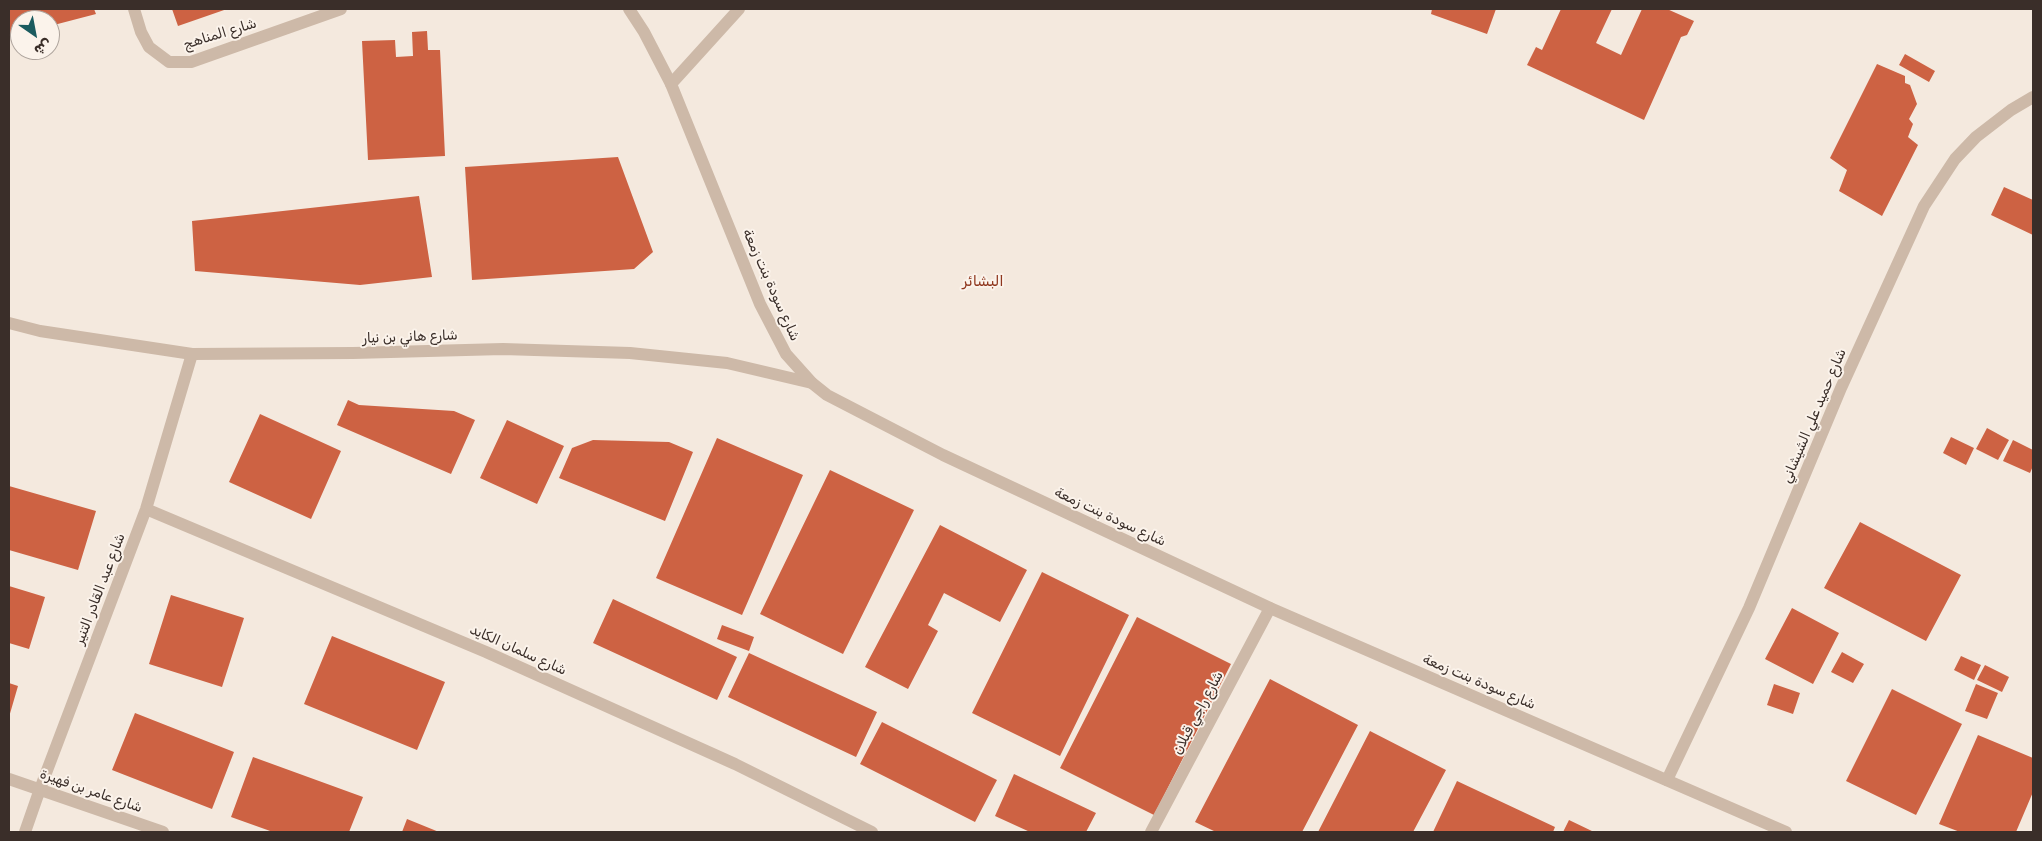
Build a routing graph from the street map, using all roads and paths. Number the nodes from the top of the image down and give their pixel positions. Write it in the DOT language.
graph roads {
  1 [pos="134,9"];
  2 [pos="341,9"];
  3 [pos="629,9"];
  4 [pos="739,9"];
  5 [pos="671,84"];
  6 [pos="2033,96"];
  7 [pos="9,323"];
  8 [pos="192,354"];
  9 [pos="812,383"];
  10 [pos="146,509"];
  11 [pos="1270,608"];
  12 [pos="9,779"];
  13 [pos="1667,780"];
  14 [pos="40,789"];
  15 [pos="25,832"];
  16 [pos="163,832"];
  17 [pos="872,832"];
  18 [pos="1152,832"];
  19 [pos="1786,832"];
  1 -- 2 [label="street, شارع المناهج"];
  3 -- 5 [label="street, شارع سودة بنت زمعة"];
  4 -- 5 [label="street"];
  5 -- 9 [label="street, شارع سودة بنت زمعة"];
  6 -- 13 [label="street, شارع حميد علي الشيشاني"];
  7 -- 8 [label="street, شارع هاني بن نيار"];
  8 -- 9 [label="street, شارع هاني بن نيار"];
  8 -- 10 [label="street, شارع عبد القادر التنير"];
  9 -- 11 [label="street, شارع سودة بنت زمعة"];
  10 -- 14 [label="street, شارع عبد القادر التنير"];
  10 -- 17 [label="street, شارع سلمان الكايد"];
  11 -- 13 [label="street, شارع سودة بنت زمعة"];
  11 -- 18 [label="street, شارع راجي قبلان"];
  12 -- 14 [label="street, شارع عامر بن فهيرة"];
  13 -- 19 [label="street, شارع سودة بنت زمعة"];
  14 -- 15 [label="street, شارع عبد القادر التنير"];
  14 -- 16 [label="street, شارع عامر بن فهيرة"];
}
